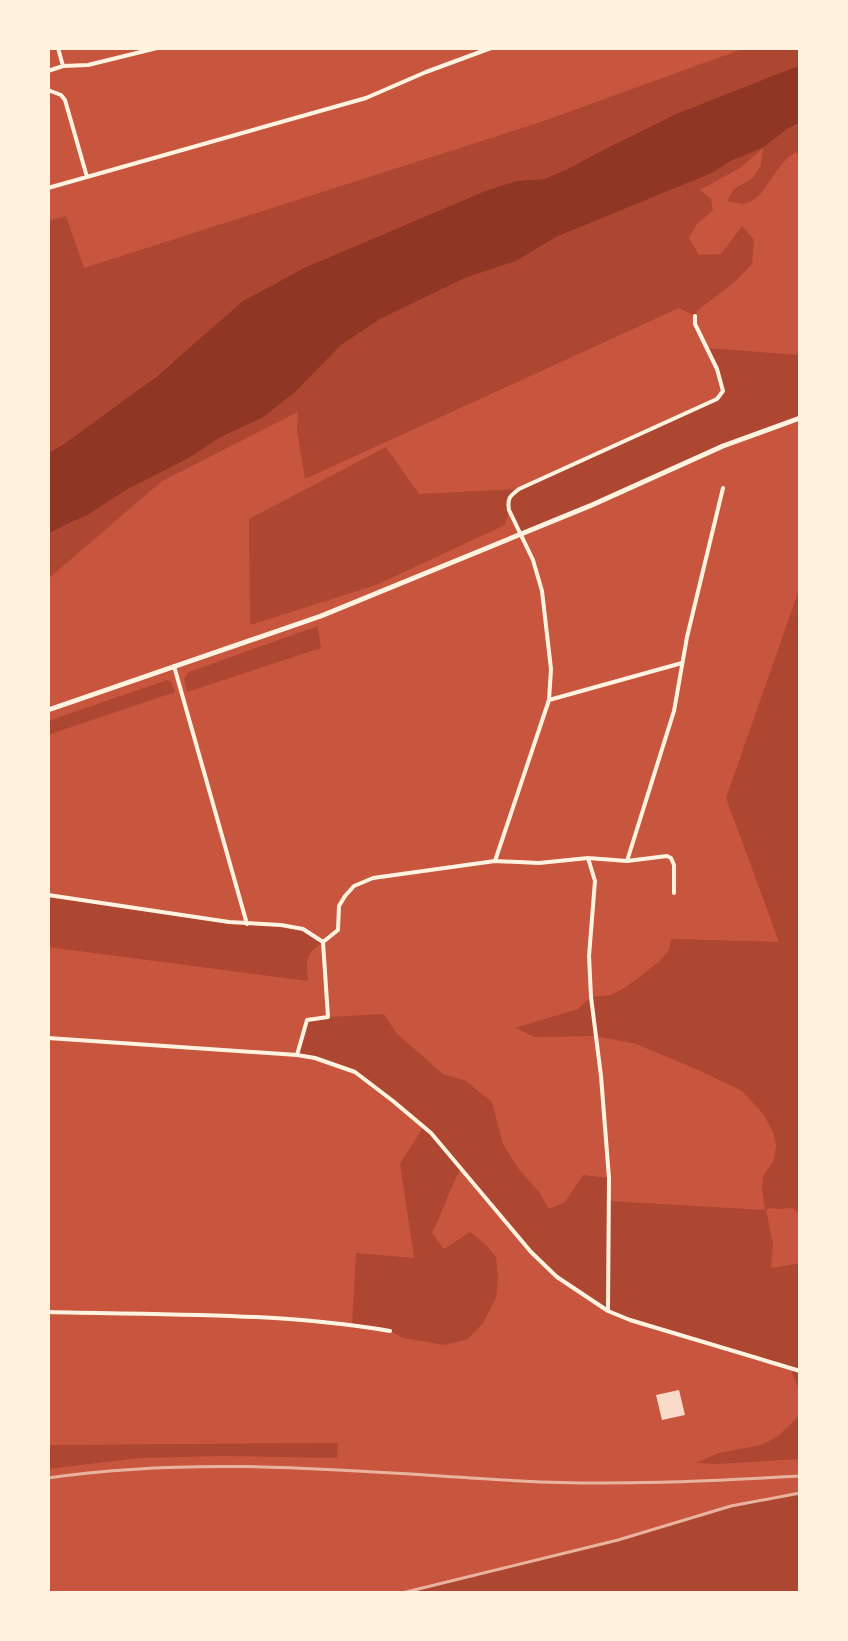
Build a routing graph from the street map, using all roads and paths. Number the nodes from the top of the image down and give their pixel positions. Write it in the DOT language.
graph roads {
  1 [pos="58,48"];
  2 [pos="157,48"];
  3 [pos="491,48"];
  4 [pos="63,66"];
  5 [pos="48,71"];
  6 [pos="48,90"];
  7 [pos="87,177"];
  8 [pos="48,188"];
  9 [pos="695,316"];
  10 [pos="800,418"];
  11 [pos="723,488"];
  12 [pos="520,534"];
  13 [pos="682,663"];
  14 [pos="174,666"];
  15 [pos="549,700"];
  16 [pos="48,710"];
  17 [pos="588,858"];
  18 [pos="495,861"];
  19 [pos="627,861"];
  20 [pos="674,893"];
  21 [pos="48,895"];
  22 [pos="247,924"];
  23 [pos="323,942"];
  24 [pos="48,1038"];
  25 [pos="297,1055"];
  26 [pos="608,1311"];
  27 [pos="48,1312"];
  28 [pos="390,1331"];
  29 [pos="800,1371"];
  1 -- 4 [label="street"];
  2 -- 4 [label="street"];
  3 -- 7 [label="street"];
  4 -- 5 [label="street"];
  6 -- 7 [label="street"];
  7 -- 8 [label="street"];
  9 -- 12 [label="street"];
  10 -- 12 [label="street"];
  11 -- 13 [label="street"];
  12 -- 14 [label="street"];
  12 -- 15 [label="street"];
  13 -- 15 [label="street"];
  13 -- 19 [label="street"];
  14 -- 16 [label="street"];
  14 -- 22 [label="street"];
  15 -- 18 [label="street"];
  17 -- 18 [label="street"];
  17 -- 19 [label="street"];
  17 -- 26 [label="street"];
  18 -- 23 [label="street"];
  19 -- 20 [label="street"];
  21 -- 22 [label="street"];
  22 -- 23 [label="street"];
  23 -- 25 [label="street"];
  24 -- 25 [label="street"];
  25 -- 26 [label="street"];
  26 -- 29 [label="street"];
  27 -- 28 [label="street"];
}
